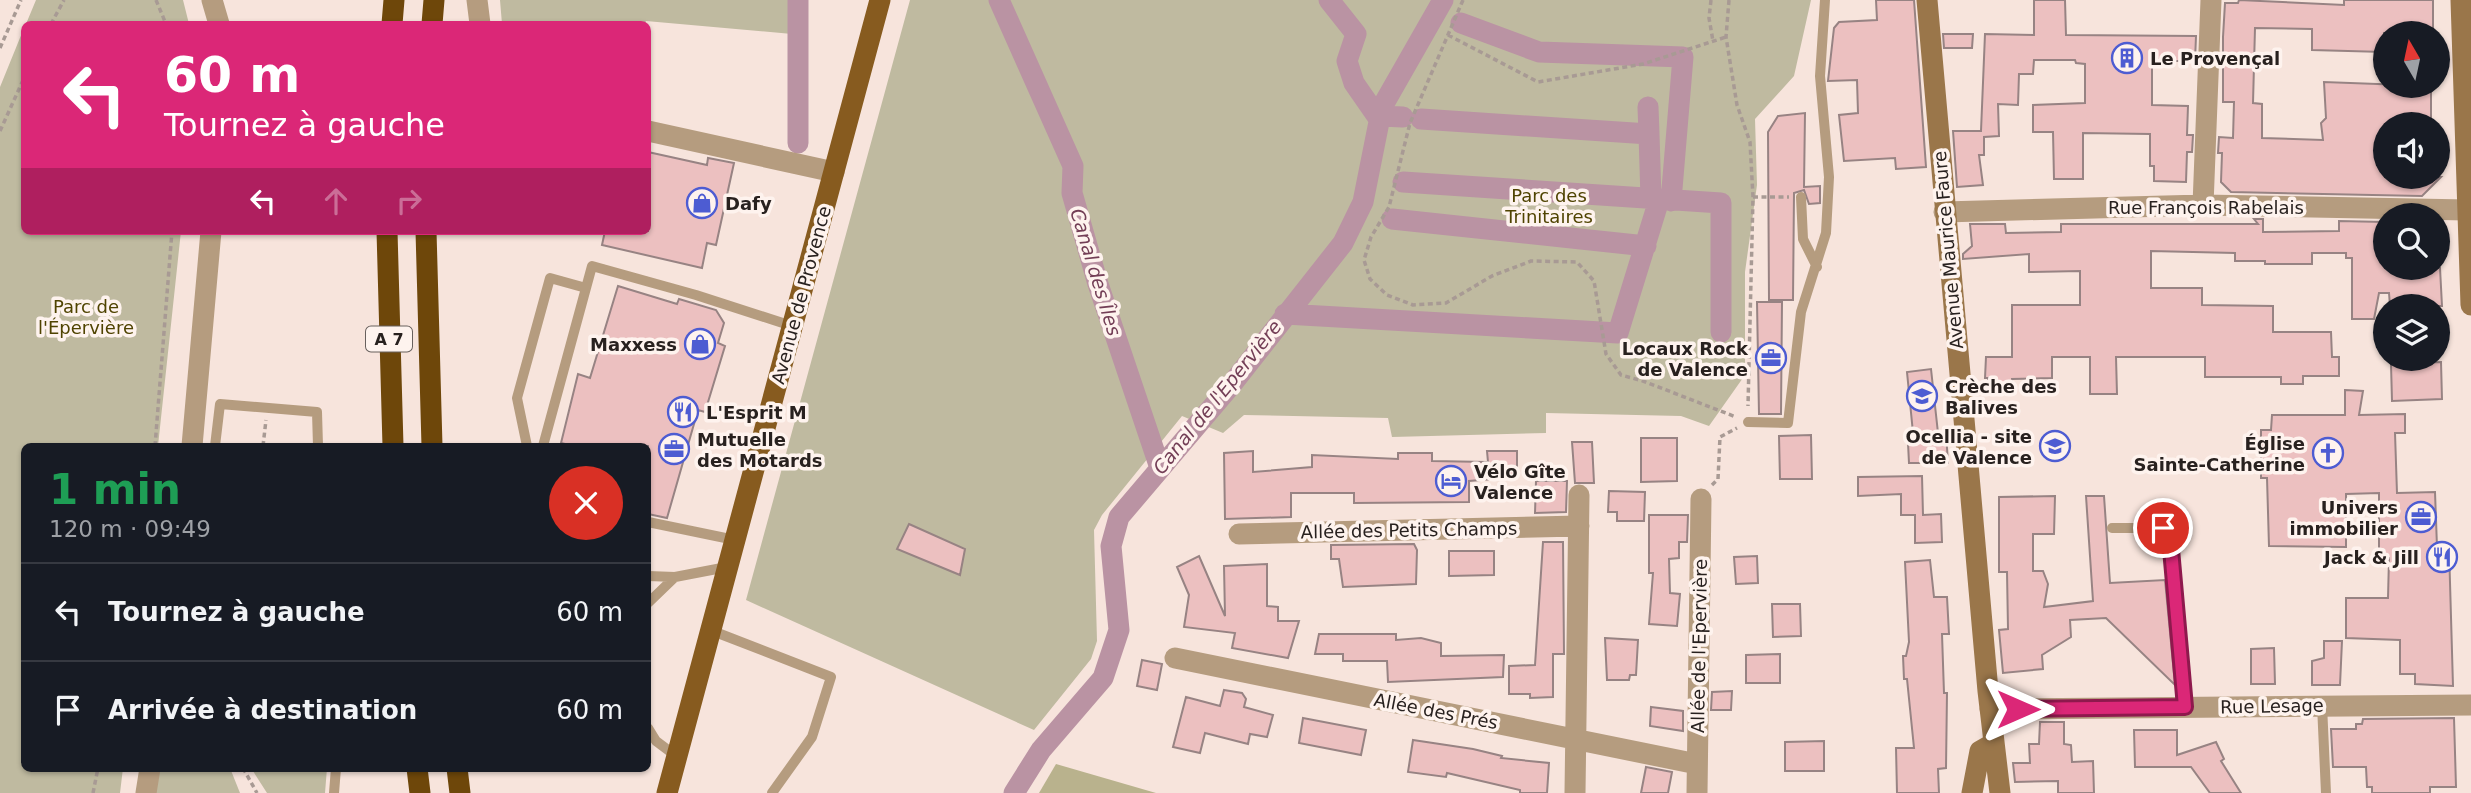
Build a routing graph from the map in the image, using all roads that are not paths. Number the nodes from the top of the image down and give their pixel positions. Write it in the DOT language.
graph roads {
  1 [pos="212,0"];
  2 [pos="394,0"];
  3 [pos="434,0"];
  4 [pos="477,0"];
  5 [pos="880,0"];
  6 [pos="1825,0"];
  7 [pos="1927,0"];
  8 [pos="2211,0"];
  9 [pos="2461,0"];
  10 [pos="218,21"];
  11 [pos="392,21"];
  12 [pos="432,21"];
  13 [pos="480,21"];
  14 [pos="651,132"];
  15 [pos="834,172"];
  16 [pos="1801,198"];
  17 [pos="2203,205"];
  18 [pos="2467,209"];
  19 [pos="1944,212"];
  20 [pos="2470,233"];
  21 [pos="211,235"];
  22 [pos="387,235"];
  23 [pos="426,235"];
  24 [pos="1817,267"];
  25 [pos="586,288"];
  26 [pos="2471,305"];
  27 [pos="792,326"];
  28 [pos="1748,422"];
  29 [pos="192,443"];
  30 [pos="215,443"];
  31 [pos="318,443"];
  32 [pos="393,443"];
  33 [pos="432,443"];
  34 [pos="526,443"];
  35 [pos="544,443"];
  36 [pos="1579,495"];
  37 [pos="1700,499"];
  38 [pos="651,523"];
  39 [pos="1579,526"];
  40 [pos="2112,528"];
  41 [pos="1238,534"];
  42 [pos="735,540"];
  43 [pos="727,567"];
  44 [pos="651,576"];
  45 [pos="675,577"];
  46 [pos="651,598"];
  47 [pos="710,630"];
  48 [pos="1175,658"];
  49 [pos="2322,705"];
  50 [pos="2471,705"];
  51 [pos="2185,707"];
  52 [pos="1990,709"];
  53 [pos="651,733"];
  54 [pos="1578,740"];
  55 [pos="1994,743"];
  56 [pos="676,756"];
  57 [pos="1697,764"];
  58 [pos="149,772"];
  59 [pos="335,772"];
  60 [pos="417,772"];
  61 [pos="457,772"];
  62 [pos="146,793"];
  63 [pos="334,793"];
  64 [pos="420,793"];
  65 [pos="460,793"];
  66 [pos="667,793"];
  67 [pos="772,793"];
  68 [pos="1574,793"];
  69 [pos="1697,793"];
  70 [pos="1972,793"];
  71 [pos="2000,793"];
  72 [pos="2326,793"];
  1 -- 10 [label="street"];
  2 -- 11 [label="highway"];
  3 -- 12 [label="highway"];
  4 -- 13 [label="street"];
  5 -- 15 [label="main road, Avenue de Provence"];
  6 -- 24 [label="lane"];
  7 -- 19 [label="street, Avenue Maurice Faure"];
  8 -- 17 [label="street"];
  9 -- 18 [label="street"];
  14 -- 15 [label="street"];
  15 -- 27 [label="main road, Avenue de Provence"];
  16 -- 24 [label="lane"];
  17 -- 18 [label="street, Rue François Rabelais"];
  17 -- 19 [label="street, Rue François Rabelais"];
  18 -- 20 [label="street"];
  19 -- 52 [label="street, Avenue Maurice Faure"];
  20 -- 26 [label="street"];
  21 -- 29 [label="street"];
  22 -- 32 [label="highway, A 7"];
  23 -- 33 [label="highway, A 7"];
  24 -- 28 [label="lane"];
  25 -- 27 [label="lane"];
  25 -- 34 [label="lane"];
  25 -- 35 [label="lane"];
  27 -- 42 [label="main road, Avenue de Provence"];
  30 -- 31 [label="lane"];
  36 -- 39 [label="street"];
  37 -- 57 [label="street, Allée de l'Epervière"];
  38 -- 42 [label="lane"];
  39 -- 41 [label="street, Allée des Petits Champs"];
  39 -- 54 [label="street"];
  40 -- 51 [label="lane"];
  42 -- 43 [label="main road, Avenue de Provence"];
  43 -- 45 [label="lane"];
  43 -- 47 [label="main road, Avenue de Provence"];
  44 -- 45 [label="lane"];
  45 -- 46 [label="lane"];
  47 -- 56 [label="main road, Avenue de Provence"];
  47 -- 67 [label="lane"];
  48 -- 54 [label="street, Allée des Prés"];
  49 -- 50 [label="street, Rue Lesage"];
  49 -- 51 [label="street, Rue Lesage"];
  49 -- 72 [label="lane"];
  51 -- 52 [label="street, Rue Lesage"];
  52 -- 55 [label="street, Avenue Maurice Faure"];
  53 -- 56 [label="lane"];
  54 -- 57 [label="street, Allée des Prés"];
  54 -- 68 [label="street"];
  55 -- 70 [label="street"];
  55 -- 71 [label="street, Avenue Maurice Faure"];
  56 -- 66 [label="main road, Avenue de Provence"];
  57 -- 69 [label="street, Allée de l'Epervière"];
  58 -- 62 [label="street"];
  59 -- 63 [label="lane"];
  60 -- 64 [label="highway"];
  61 -- 65 [label="highway"];
}
